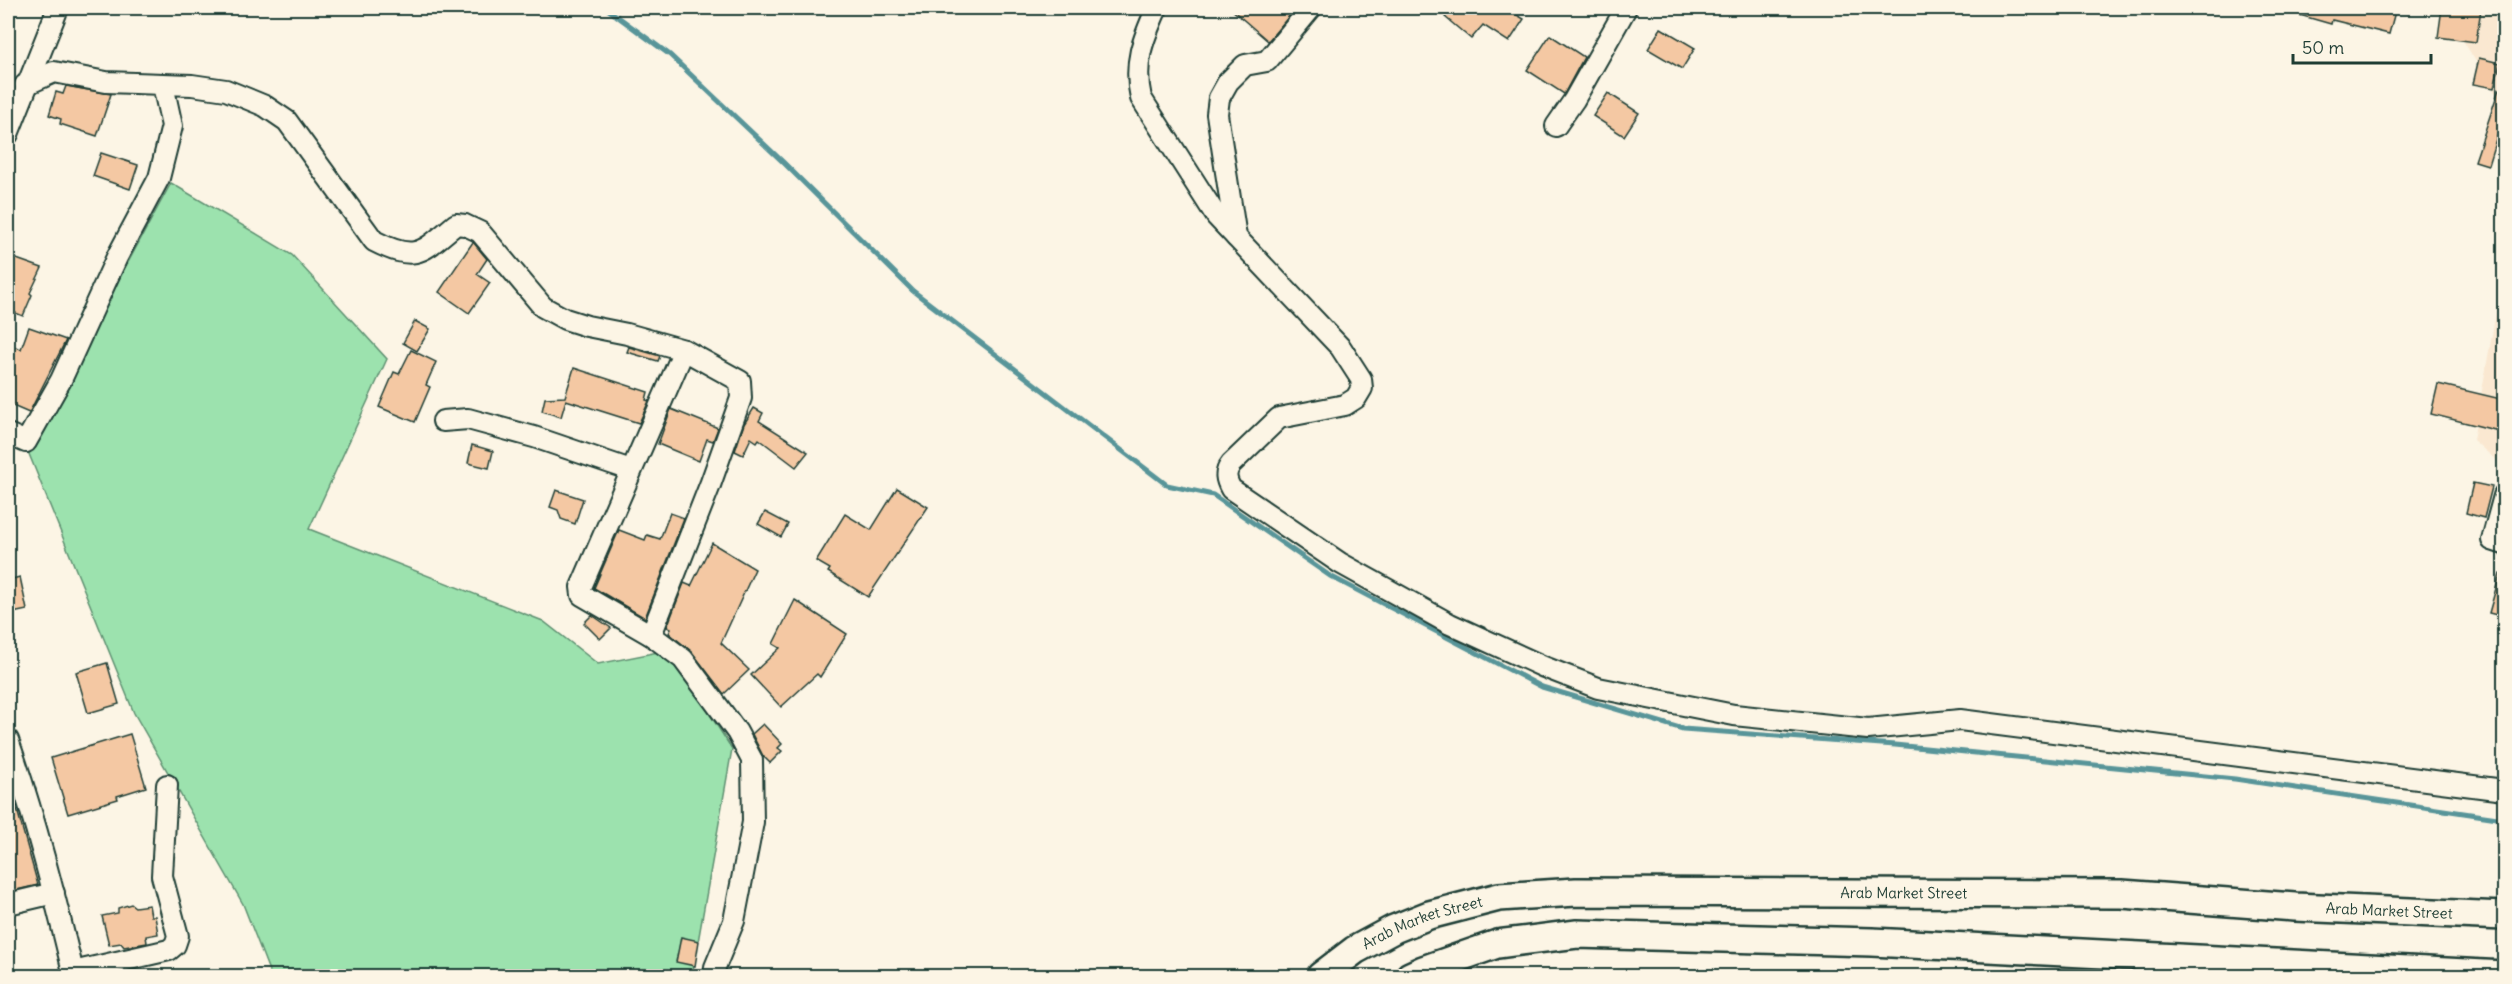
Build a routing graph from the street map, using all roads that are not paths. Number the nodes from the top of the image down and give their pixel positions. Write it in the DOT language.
graph roads {
  1 [pos="58,8"];
  2 [pos="1157,8"];
  3 [pos="1311,8"];
  4 [pos="1625,8"];
  5 [pos="25,85"];
  6 [pos="163,85"];
  7 [pos="1557,126"];
  8 [pos="8,134"];
  9 [pos="1236,237"];
  10 [pos="684,350"];
  11 [pos="442,421"];
  12 [pos="8,434"];
  13 [pos="631,470"];
  14 [pos="2505,496"];
  15 [pos="2505,544"];
  16 [pos="651,635"];
  17 [pos="8,740"];
  18 [pos="14,781"];
  19 [pos="167,785"];
  20 [pos="2505,790"];
  21 [pos="54,893"];
  22 [pos="8,904"];
  23 [pos="2505,916"];
  24 [pos="74,974"];
  25 [pos="2505,975"];
  26 [pos="714,976"];
  27 [pos="1321,976"];
  28 [pos="1410,976"];
  1 -- 5 [label="street"];
  2 -- 9 [label="street"];
  3 -- 9 [label="street"];
  4 -- 7 [label="street"];
  5 -- 6 [label="street"];
  5 -- 8 [label="street"];
  6 -- 10 [label="street"];
  6 -- 12 [label="street"];
  9 -- 20 [label="street"];
  10 -- 13 [label="street"];
  10 -- 16 [label="street"];
  11 -- 13 [label="street"];
  13 -- 16 [label="street"];
  14 -- 15 [label="street"];
  16 -- 26 [label="street"];
  17 -- 18 [label="street"];
  18 -- 21 [label="street"];
  19 -- 24 [label="street"];
  21 -- 22 [label="street"];
  21 -- 24 [label="street"];
  23 -- 27 [label="main road, Arab Market Street"];
  25 -- 28 [label="main road"];
}
